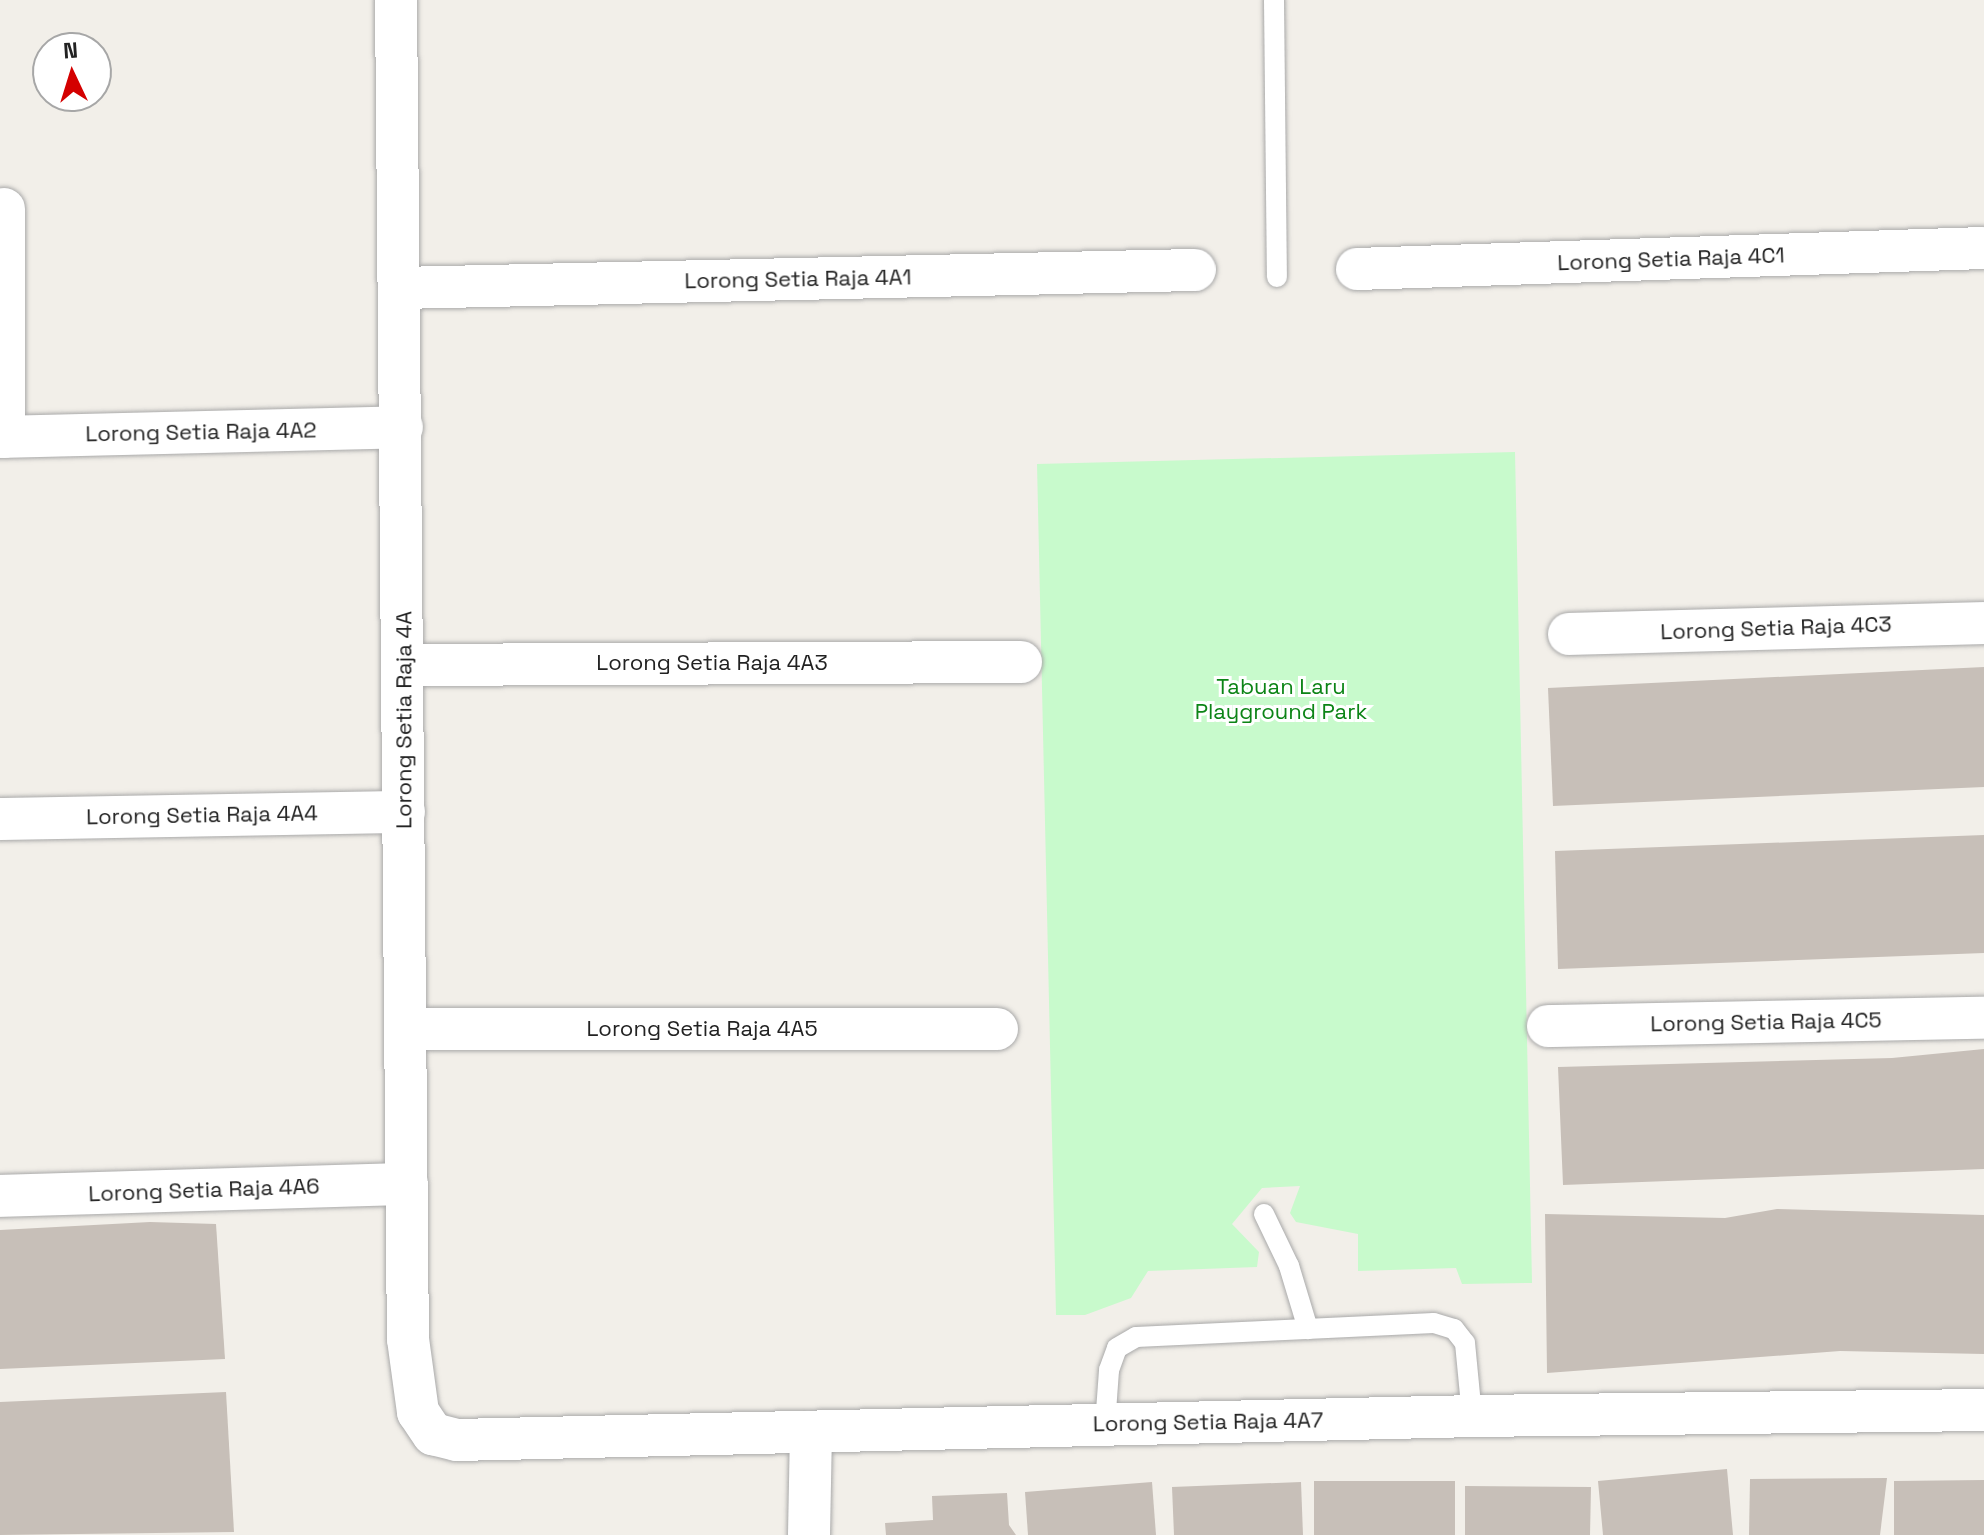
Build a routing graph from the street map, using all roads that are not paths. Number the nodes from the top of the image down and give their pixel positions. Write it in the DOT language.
graph roads {
  1 [pos="396,0"];
  2 [pos="1274,0"];
  3 [pos="4,209"];
  4 [pos="1984,248"];
  5 [pos="1357,269"];
  6 [pos="1195,270"];
  7 [pos="1277,277"];
  8 [pos="400,288"];
  9 [pos="402,427"];
  10 [pos="2,437"];
  11 [pos="1984,623"];
  12 [pos="1569,634"];
  13 [pos="1021,662"];
  14 [pos="403,665"];
  15 [pos="404,812"];
  16 [pos="0,819"];
  17 [pos="1984,1018"];
  18 [pos="1548,1026"];
  19 [pos="406,1029"];
  20 [pos="997,1029"];
  21 [pos="407,1184"];
  22 [pos="0,1196"];
  23 [pos="1264,1214"];
  24 [pos="1308,1329"];
  25 [pos="1984,1410"];
  26 [pos="1472,1416"];
  27 [pos="1105,1425"];
  28 [pos="811,1432"];
  29 [pos="433,1434"];
  30 [pos="809,1535"];
  1 -- 8 [label="street, Lorong Setia Raja 4A"];
  2 -- 7 [label="lane"];
  3 -- 10 [label="street"];
  4 -- 5 [label="street, Lorong Setia Raja 4C1"];
  6 -- 8 [label="street, Lorong Setia Raja 4A1"];
  8 -- 9 [label="street, Lorong Setia Raja 4A"];
  9 -- 10 [label="street, Lorong Setia Raja 4A2"];
  9 -- 14 [label="street, Lorong Setia Raja 4A"];
  11 -- 12 [label="street, Lorong Setia Raja 4C3"];
  13 -- 14 [label="street, Lorong Setia Raja 4A3"];
  14 -- 15 [label="street, Lorong Setia Raja 4A"];
  15 -- 16 [label="street, Lorong Setia Raja 4A4"];
  15 -- 19 [label="street, Lorong Setia Raja 4A"];
  17 -- 18 [label="street, Lorong Setia Raja 4C5"];
  19 -- 20 [label="street, Lorong Setia Raja 4A5"];
  19 -- 21 [label="street, Lorong Setia Raja 4A"];
  21 -- 22 [label="street, Lorong Setia Raja 4A6"];
  21 -- 29 [label="street, Lorong Setia Raja 4A"];
  23 -- 24 [label="lane"];
  24 -- 26 [label="lane"];
  24 -- 27 [label="lane"];
  25 -- 26 [label="street, Lorong Setia Raja 4A7"];
  26 -- 27 [label="street, Lorong Setia Raja 4A7"];
  27 -- 28 [label="street, Lorong Setia Raja 4A7"];
  28 -- 29 [label="street, Lorong Setia Raja 4A7"];
  28 -- 30 [label="street"];
}
